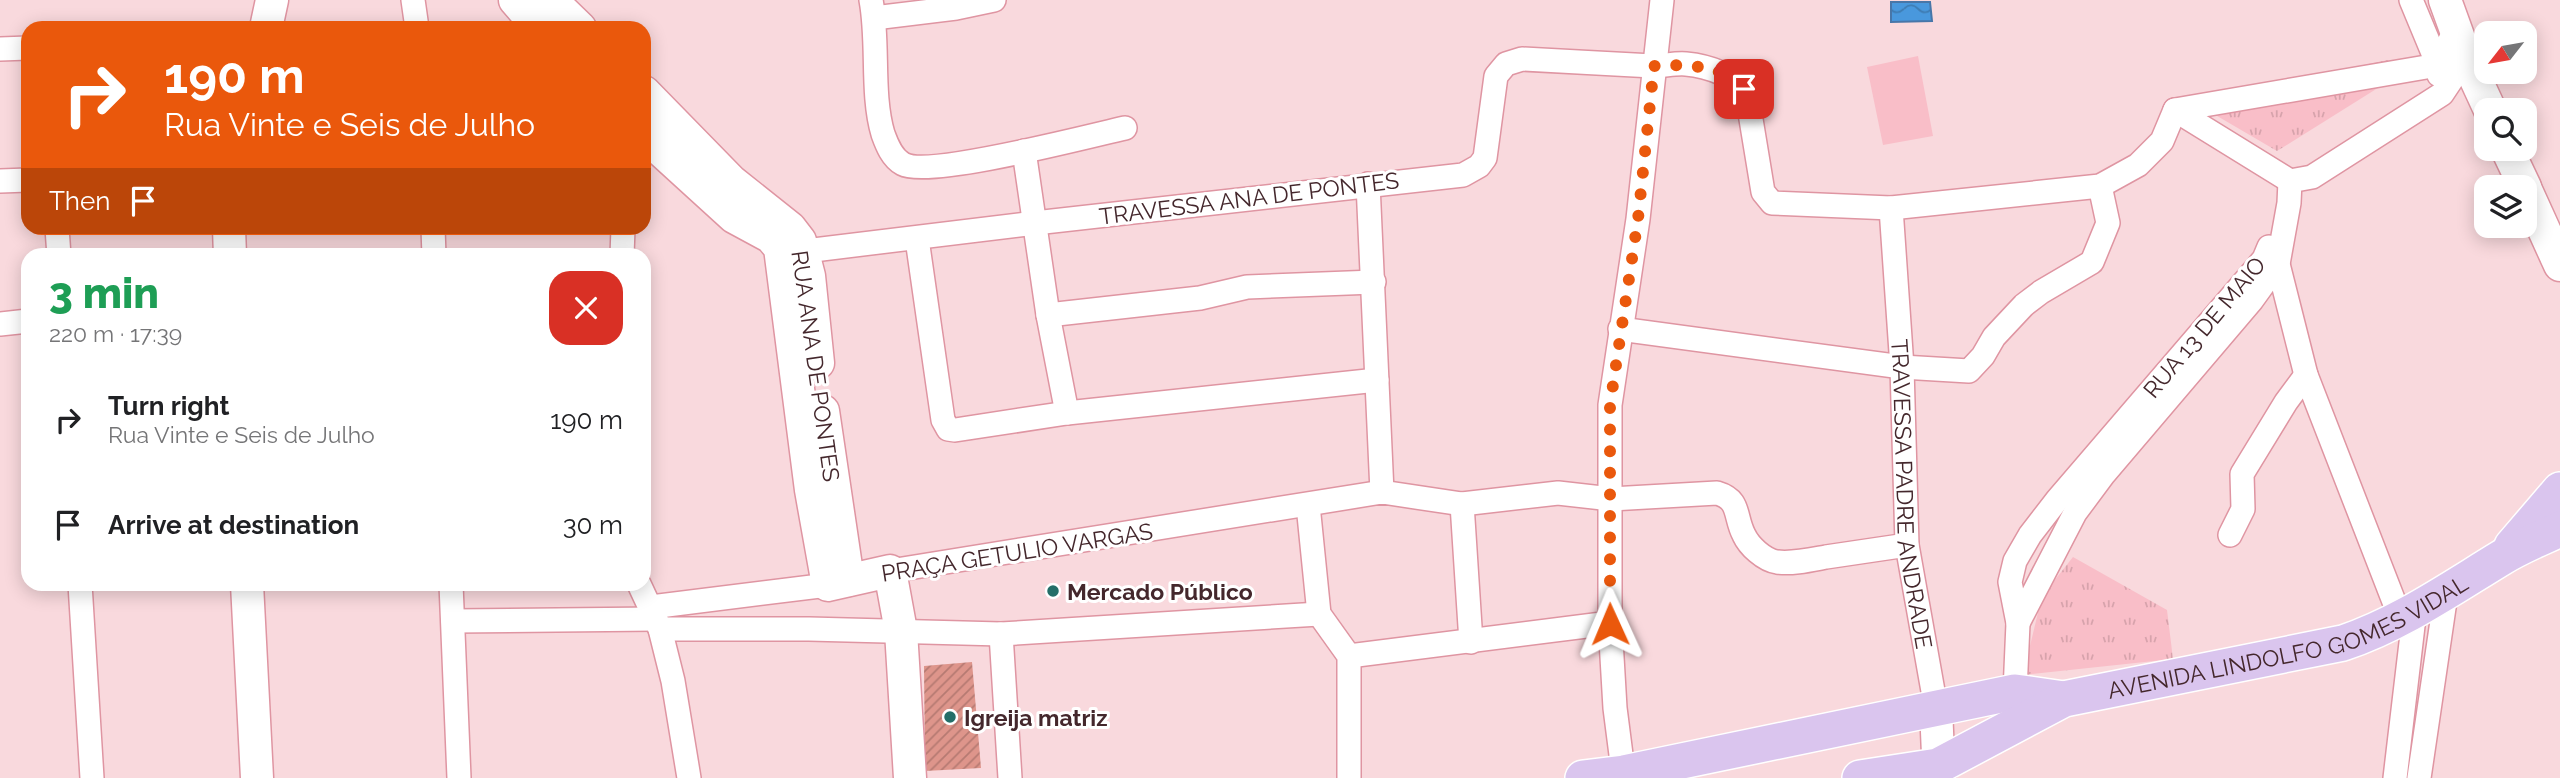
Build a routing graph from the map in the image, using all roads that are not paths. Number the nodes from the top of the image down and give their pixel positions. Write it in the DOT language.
graph roads {
  1 [pos="413,0"];
  2 [pos="551,0"];
  3 [pos="994,0"];
  4 [pos="1662,0"];
  5 [pos="2411,0"];
  6 [pos="2445,0"];
  7 [pos="873,9"];
  8 [pos="416,21"];
  9 [pos="573,21"];
  10 [pos="21,48"];
  11 [pos="0,49"];
  12 [pos="2453,51"];
  13 [pos="1643,65"];
  14 [pos="2482,98"];
  15 [pos="2175,110"];
  16 [pos="651,123"];
  17 [pos="1125,128"];
  18 [pos="656,144"];
  19 [pos="1024,151"];
  20 [pos="21,180"];
  21 [pos="0,181"];
  22 [pos="1368,184"];
  23 [pos="2100,186"];
  24 [pos="2290,192"];
  25 [pos="1891,208"];
  26 [pos="2537,214"];
  27 [pos="1035,223"];
  28 [pos="917,239"];
  29 [pos="793,253"];
  30 [pos="2271,262"];
  31 [pos="2560,265"];
  32 [pos="1374,282"];
  33 [pos="1048,315"];
  34 [pos="21,322"];
  35 [pos="0,324"];
  36 [pos="1620,329"];
  37 [pos="1902,367"];
  38 [pos="2306,375"];
  39 [pos="1377,380"];
  40 [pos="1067,414"];
  41 [pos="2560,489"];
  42 [pos="1382,492"];
  43 [pos="1611,499"];
  44 [pos="1462,504"];
  45 [pos="1308,505"];
  46 [pos="2066,507"];
  47 [pos="2560,529"];
  48 [pos="2230,535"];
  49 [pos="1907,545"];
  50 [pos="2503,556"];
  51 [pos="890,571"];
  52 [pos="838,582"];
  53 [pos="80,591"];
  54 [pos="247,591"];
  55 [pos="451,591"];
  56 [pos="642,591"];
  57 [pos="2446,594"];
  58 [pos="2408,613"];
  59 [pos="1319,614"];
  60 [pos="656,618"];
  61 [pos="453,621"];
  62 [pos="2018,623"];
  63 [pos="1610,624"];
  64 [pos="901,631"];
  65 [pos="1001,634"];
  66 [pos="1471,642"];
  67 [pos="1349,656"];
  68 [pos="2015,692"];
  69 [pos="2064,699"];
  70 [pos="1936,708"];
  71 [pos="1939,772"];
  72 [pos="1624,776"];
  73 [pos="92,778"];
  74 [pos="257,778"];
  75 [pos="459,778"];
  76 [pos="690,778"];
  77 [pos="910,778"];
  78 [pos="1010,778"];
  79 [pos="1349,778"];
  80 [pos="1583,778"];
  81 [pos="1860,778"];
  82 [pos="2395,778"];
  83 [pos="2419,778"];
  1 -- 8 [label="street"];
  2 -- 9 [label="main road"];
  3 -- 7 [label="street"];
  4 -- 13 [label="street"];
  5 -- 12 [label="street"];
  6 -- 12 [label="main road"];
  7 -- 19 [label="street"];
  10 -- 11 [label="street"];
  12 -- 14 [label="main road"];
  12 -- 15 [label="street"];
  12 -- 24 [label="street"];
  13 -- 22 [label="street, TRAVESSA ANA DE PONTES"];
  13 -- 25 [label="street"];
  13 -- 36 [label="street"];
  15 -- 23 [label="street"];
  15 -- 24 [label="street"];
  16 -- 18 [label="main road, RUA ANA DE PONTES"];
  17 -- 19 [label="street"];
  18 -- 29 [label="main road, RUA ANA DE PONTES"];
  19 -- 27 [label="street"];
  20 -- 21 [label="street"];
  22 -- 27 [label="street, TRAVESSA ANA DE PONTES"];
  22 -- 32 [label="street"];
  23 -- 25 [label="street"];
  23 -- 37 [label="street"];
  24 -- 30 [label="street, RUA 13 DE MAIO"];
  25 -- 37 [label="street, TRAVESSA PADRE ANDRADE"];
  26 -- 31 [label="main road"];
  27 -- 28 [label="street, TRAVESSA ANA DE PONTES"];
  27 -- 33 [label="street"];
  28 -- 29 [label="street, TRAVESSA ANA DE PONTES"];
  28 -- 40 [label="street"];
  29 -- 52 [label="main road, RUA ANA DE PONTES"];
  30 -- 38 [label="street"];
  30 -- 46 [label="street, RUA 13 DE MAIO"];
  32 -- 33 [label="street"];
  32 -- 39 [label="street"];
  33 -- 40 [label="street"];
  34 -- 35 [label="street"];
  36 -- 37 [label="street"];
  36 -- 43 [label="street"];
  37 -- 49 [label="street, TRAVESSA PADRE ANDRADE"];
  38 -- 48 [label="street"];
  38 -- 58 [label="street"];
  39 -- 40 [label="street"];
  39 -- 42 [label="street"];
  41 -- 50 [label="main road, AVENIDA LINDOLFO GOMES VIDAL"];
  42 -- 44 [label="street, PRAÇA GETULIO VARGAS"];
  42 -- 45 [label="street, PRAÇA GETULIO VARGAS"];
  43 -- 44 [label="street, PRAÇA GETULIO VARGAS"];
  43 -- 49 [label="street, PRAÇA GETULIO VARGAS"];
  43 -- 63 [label="street"];
  44 -- 66 [label="street"];
  45 -- 51 [label="street, PRAÇA GETULIO VARGAS"];
  45 -- 59 [label="street"];
  46 -- 62 [label="street, RUA 13 DE MAIO"];
  46 -- 62 [label="street, RUA 13 DE MAIO"];
  47 -- 50 [label="main road, AVENIDA LINDOLFO GOMES VIDAL"];
  49 -- 70 [label="street, TRAVESSA PADRE ANDRADE"];
  50 -- 57 [label="main road, AVENIDA LINDOLFO GOMES VIDAL"];
  51 -- 52 [label="main road, PRAÇA GETULIO VARGAS"];
  51 -- 64 [label="main road"];
  52 -- 60 [label="street, PRAÇA GETULIO VARGAS"];
  53 -- 73 [label="street"];
  54 -- 74 [label="main road"];
  55 -- 61 [label="street"];
  56 -- 60 [label="street"];
  57 -- 58 [label="main road, AVENIDA LINDOLFO GOMES VIDAL"];
  57 -- 83 [label="street"];
  58 -- 69 [label="main road, AVENIDA LINDOLFO GOMES VIDAL"];
  58 -- 82 [label="street"];
  59 -- 65 [label="street, PRAÇA GETULIO VARGAS"];
  59 -- 67 [label="street"];
  60 -- 61 [label="street, PRAÇA GETULIO VARGAS"];
  60 -- 64 [label="street, PRAÇA GETULIO VARGAS"];
  60 -- 76 [label="street"];
  61 -- 75 [label="street"];
  62 -- 68 [label="street, RUA 13 DE MAIO"];
  63 -- 66 [label="street"];
  63 -- 72 [label="street"];
  64 -- 65 [label="street, PRAÇA GETULIO VARGAS"];
  64 -- 77 [label="main road"];
  65 -- 78 [label="street"];
  66 -- 67 [label="street"];
  67 -- 79 [label="street"];
  68 -- 69 [label="main road, AVENIDA LINDOLFO GOMES VIDAL"];
  68 -- 70 [label="main road, AVENIDA LINDOLFO GOMES VIDAL"];
  69 -- 71 [label="main road, AVENIDA LINDOLFO GOMES VIDAL"];
  70 -- 71 [label="main road, TRAVESSA PADRE ANDRADE"];
  70 -- 72 [label="main road, AVENIDA LINDOLFO GOMES VIDAL"];
  71 -- 81 [label="main road, AVENIDA LINDOLFO GOMES VIDAL"];
  72 -- 80 [label="main road, AVENIDA LINDOLFO GOMES VIDAL"];
}
